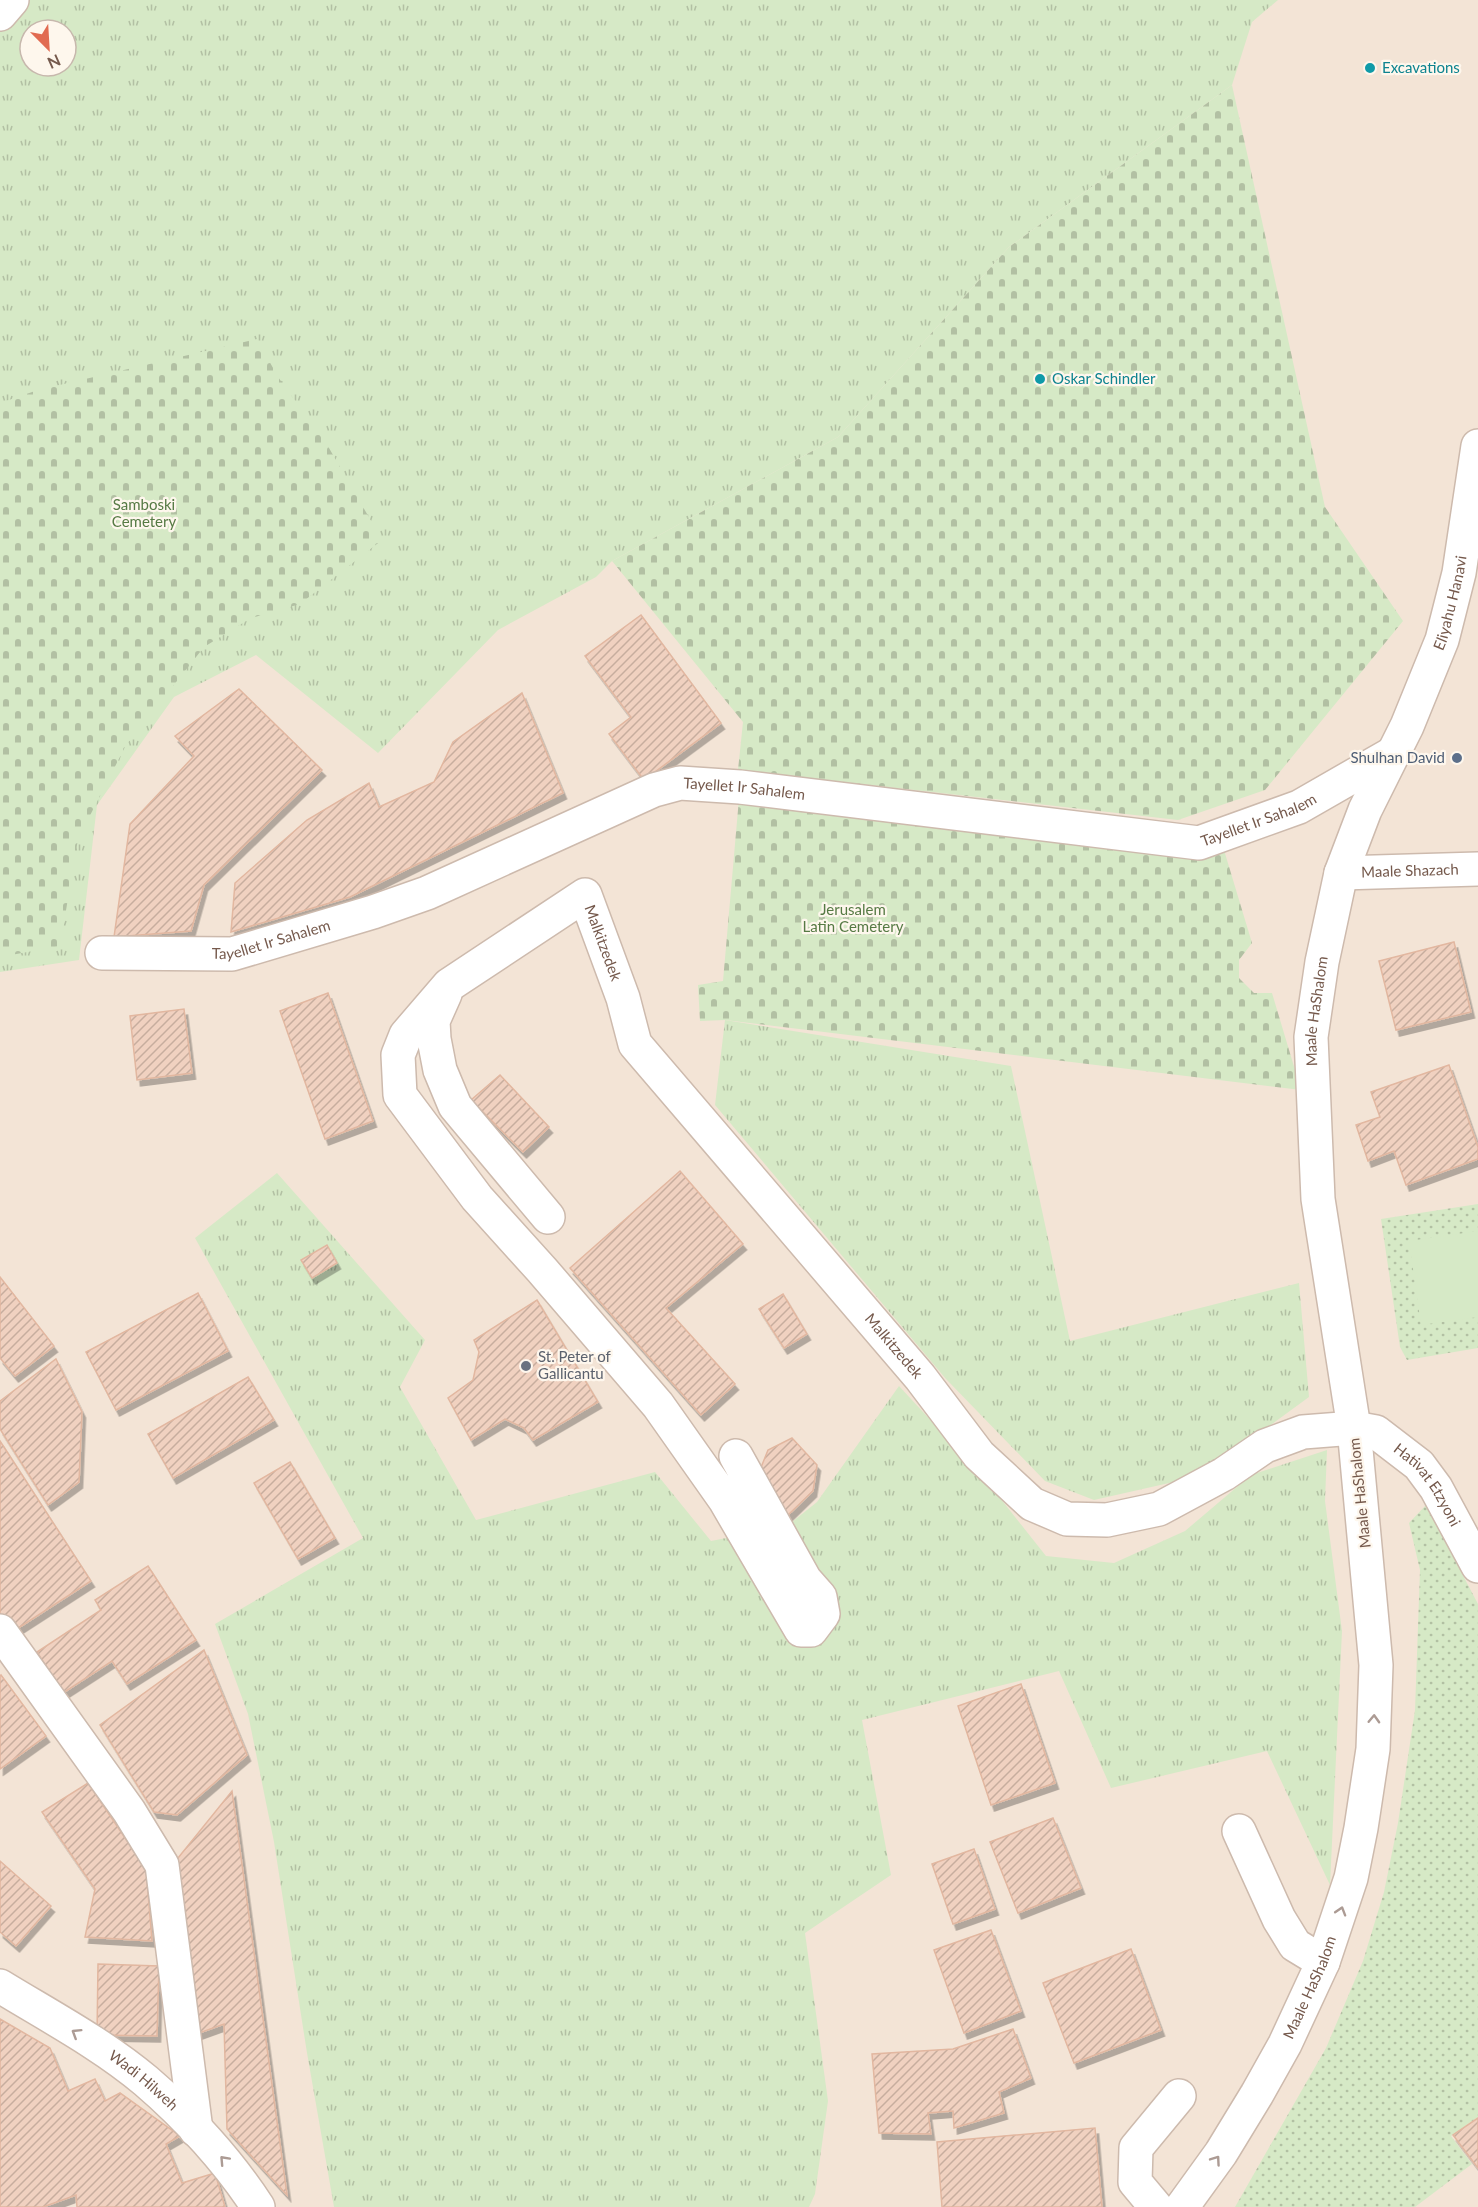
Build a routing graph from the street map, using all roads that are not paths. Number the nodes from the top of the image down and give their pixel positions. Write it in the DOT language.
graph roads {
  1 [pos="12,0"];
  2 [pos="0,14"];
  3 [pos="1478,446"];
  4 [pos="1395,752"];
  5 [pos="1478,869"];
  6 [pos="1341,873"];
  7 [pos="102,953"];
  8 [pos="449,985"];
  9 [pos="548,1217"];
  10 [pos="1354,1428"];
  11 [pos="736,1456"];
  12 [pos="1478,1566"];
  13 [pos="0,1631"];
  14 [pos="1239,1832"];
  15 [pos="1323,1962"];
  16 [pos="0,1986"];
  17 [pos="1179,2096"];
  18 [pos="196,2130"];
  19 [pos="258,2207"];
  20 [pos="1156,2207"];
  21 [pos="1182,2207"];
  1 -- 2 [label="street"];
  3 -- 4 [label="street, Eliyahu Hanavi"];
  4 -- 6 [label="street, Maale HaShalom"];
  4 -- 7 [label="street, Tayellet Ir Sahalem"];
  5 -- 6 [label="street, Maale Shazach"];
  6 -- 10 [label="street, Maale HaShalom"];
  8 -- 9 [label="street"];
  8 -- 10 [label="street, Malkitzedek"];
  8 -- 11 [label="street"];
  10 -- 12 [label="street, Hativat Etzyoni"];
  15 -- 10 [label="street, Maale HaShalom, one-way"];
  13 -- 18 [label="street"];
  14 -- 15 [label="street"];
  21 -- 15 [label="street, Maale HaShalom, one-way"];
  18 -- 16 [label="street, Wadi Hilweh, one-way"];
  17 -- 20 [label="street"];
  19 -- 18 [label="street, Wadi Hilweh, one-way"];
}
